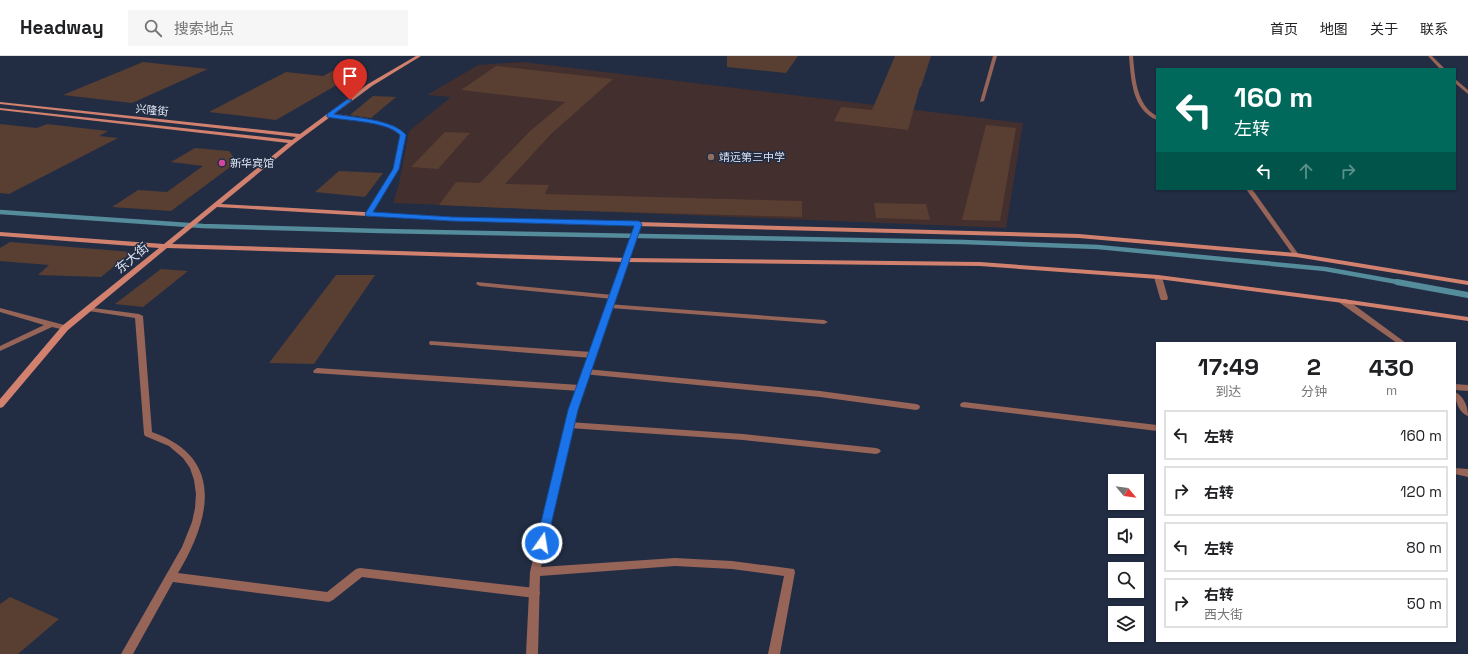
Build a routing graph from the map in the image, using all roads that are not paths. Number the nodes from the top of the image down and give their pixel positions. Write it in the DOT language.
graph roads {
  1 [pos="419,56"];
  2 [pos="996,56"];
  3 [pos="1131,56"];
  4 [pos="1430,56"];
  5 [pos="1442,68"];
  6 [pos="1456,81"];
  7 [pos="1468,93"];
  8 [pos="982,101"];
  9 [pos="0,103"];
  10 [pos="0,110"];
  11 [pos="329,115"];
  12 [pos="1156,118"];
  13 [pos="301,136"];
  14 [pos="293,142"];
  15 [pos="1250,190"];
  16 [pos="215,205"];
  17 [pos="368,214"];
  18 [pos="638,226"];
  19 [pos="0,234"];
  20 [pos="165,246"];
  21 [pos="1296,255"];
  22 [pos="626,260"];
  23 [pos="1158,277"];
  24 [pos="1468,283"];
  25 [pos="480,284"];
  26 [pos="1164,298"];
  27 [pos="611,301"];
  28 [pos="1343,301"];
  29 [pos="89,309"];
  30 [pos="0,310"];
  31 [pos="1468,319"];
  32 [pos="824,322"];
  33 [pos="51,324"];
  34 [pos="65,328"];
  35 [pos="1401,342"];
  36 [pos="433,343"];
  37 [pos="0,349"];
  38 [pos="592,355"];
  39 [pos="317,371"];
  40 [pos="586,372"];
  41 [pos="1456,386"];
  42 [pos="580,388"];
  43 [pos="1468,388"];
  44 [pos="1456,396"];
  45 [pos="0,405"];
  46 [pos="964,405"];
  47 [pos="916,407"];
  48 [pos="1468,413"];
  49 [pos="569,425"];
  50 [pos="1156,428"];
  51 [pos="876,451"];
  52 [pos="1456,471"];
  53 [pos="1468,473"];
  54 [pos="535,572"];
  55 [pos="171,576"];
  56 [pos="535,593"];
  57 [pos="127,654"];
  58 [pos="532,654"];
  59 [pos="774,654"];
  1 -- 11 [label="main road, 东大街"];
  2 -- 8 [label="street"];
  3 -- 12 [label="street"];
  4 -- 5 [label="street"];
  6 -- 7 [label="street"];
  9 -- 13 [label="main road, 兴隆街"];
  10 -- 14 [label="main road, 兴隆街"];
  11 -- 13 [label="main road, 东大街"];
  11 -- 17 [label="street"];
  13 -- 14 [label="main road, 东大街"];
  14 -- 16 [label="main road, 东大街"];
  15 -- 21 [label="street"];
  16 -- 17 [label="main road"];
  16 -- 20 [label="main road, 东大街"];
  17 -- 18 [label="main road"];
  18 -- 21 [label="main road"];
  18 -- 22 [label="street"];
  19 -- 20 [label="main road"];
  20 -- 22 [label="main road"];
  20 -- 29 [label="main road, 东大街"];
  21 -- 24 [label="main road"];
  22 -- 23 [label="main road"];
  22 -- 27 [label="street"];
  23 -- 26 [label="street"];
  23 -- 28 [label="main road"];
  25 -- 27 [label="street"];
  27 -- 32 [label="street"];
  27 -- 38 [label="street"];
  28 -- 31 [label="main road"];
  28 -- 35 [label="street"];
  29 -- 34 [label="main road, 东大街"];
  29 -- 55 [label="street"];
  30 -- 33 [label="street"];
  33 -- 34 [label="street"];
  33 -- 37 [label="street"];
  34 -- 45 [label="main road, 东大街"];
  36 -- 38 [label="street"];
  38 -- 40 [label="street"];
  39 -- 42 [label="street"];
  40 -- 42 [label="street"];
  40 -- 47 [label="street"];
  41 -- 43 [label="street"];
  42 -- 49 [label="street"];
  44 -- 48 [label="street"];
  46 -- 50 [label="street"];
  49 -- 51 [label="street"];
  49 -- 54 [label="street"];
  52 -- 53 [label="street"];
  54 -- 56 [label="street"];
  54 -- 59 [label="street"];
  55 -- 56 [label="street"];
  55 -- 57 [label="street"];
  56 -- 58 [label="street"];
}
